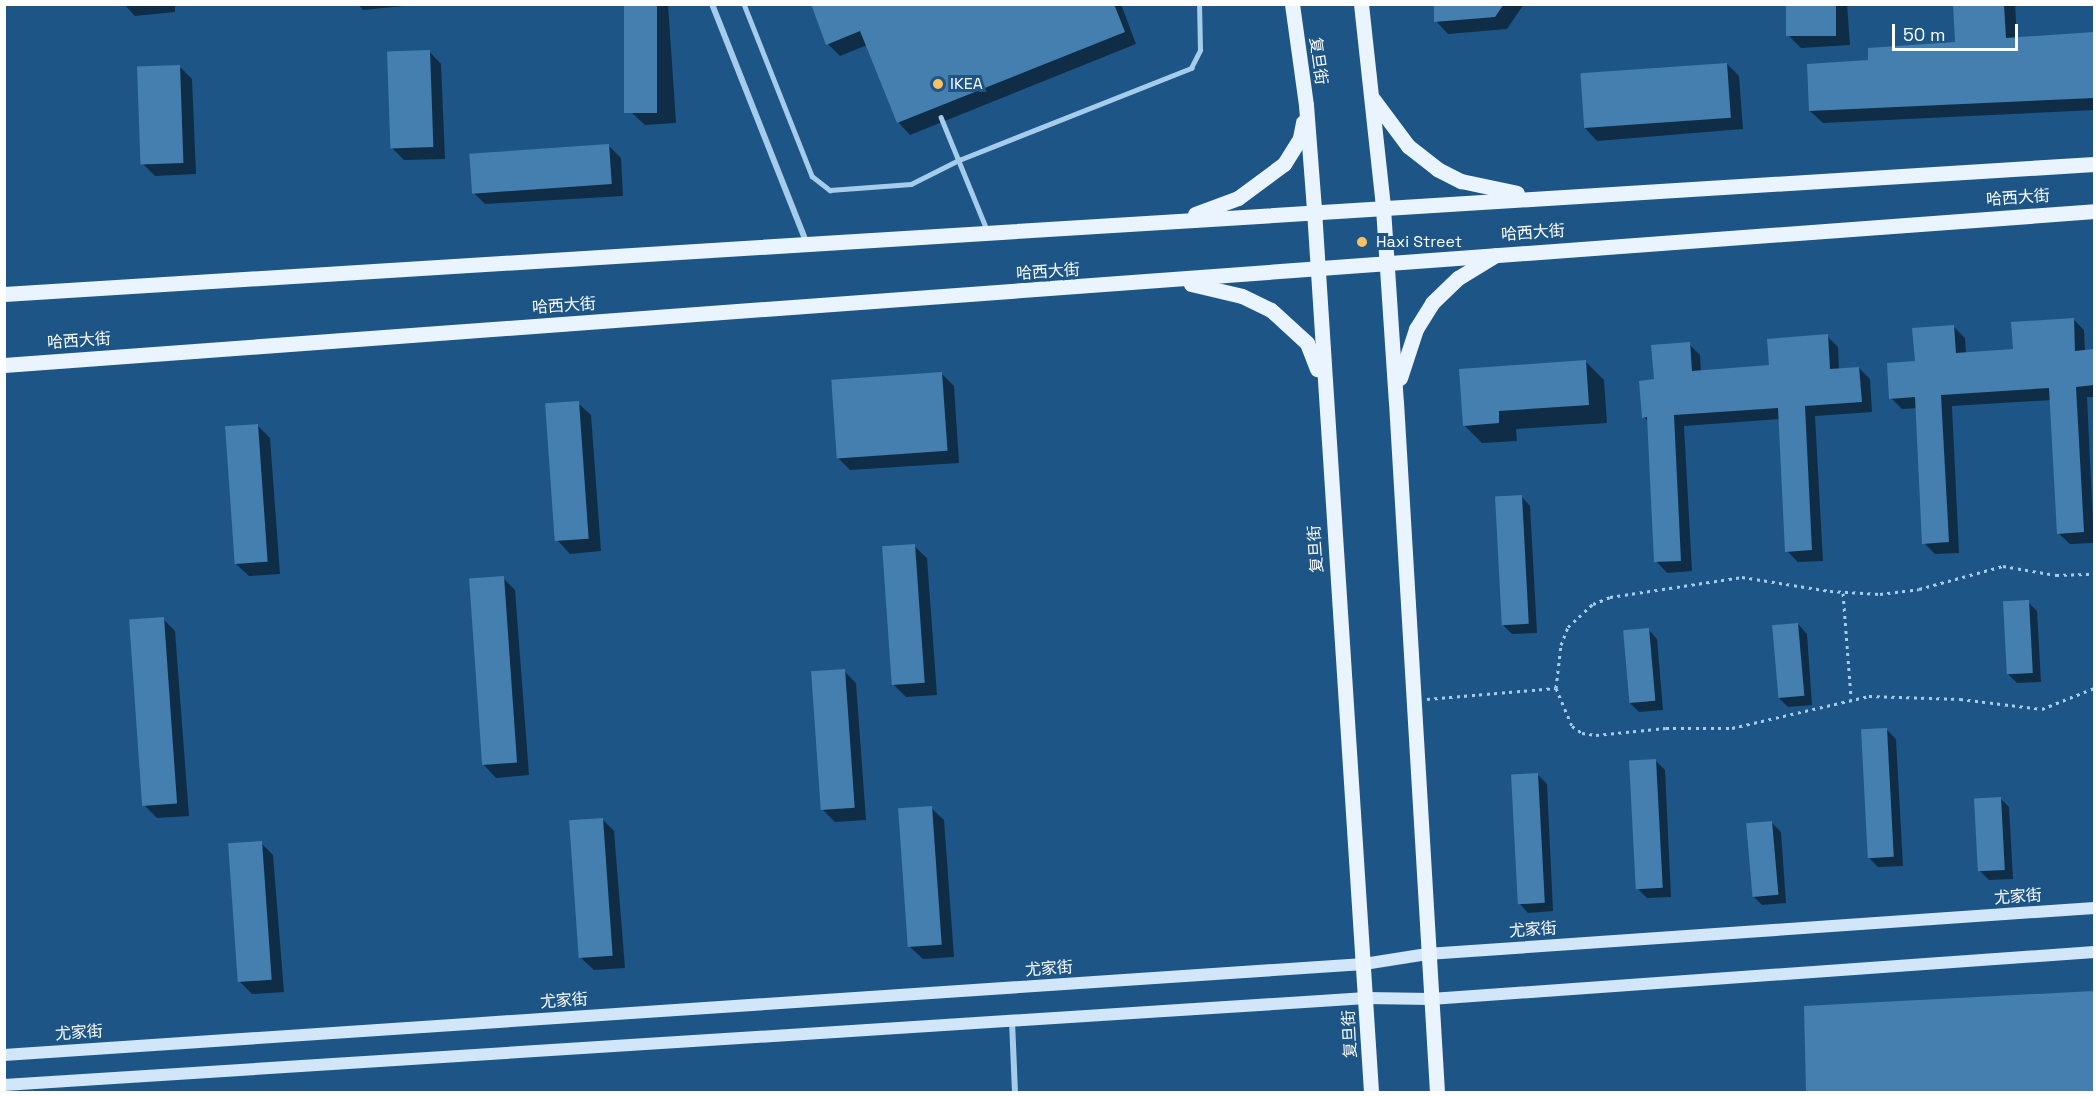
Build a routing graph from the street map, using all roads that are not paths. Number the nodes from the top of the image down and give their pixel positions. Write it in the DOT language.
graph roads {
  1 [pos="712,4"];
  2 [pos="744,4"];
  3 [pos="1199,4"];
  4 [pos="1292,4"];
  5 [pos="1361,4"];
  6 [pos="1371,96"];
  7 [pos="1306,105"];
  8 [pos="941,117"];
  9 [pos="959,160"];
  10 [pos="2094,164"];
  11 [pos="1541,198"];
  12 [pos="1383,208"];
  13 [pos="1314,210"];
  14 [pos="2094,211"];
  15 [pos="1179,220"];
  16 [pos="988,232"];
  17 [pos="807,244"];
  18 [pos="1499,254"];
  19 [pos="1385,260"];
  20 [pos="1317,269"];
  21 [pos="1176,280"];
  22 [pos="4,294"];
  23 [pos="4,365"];
  24 [pos="1323,388"];
  25 [pos="1396,402"];
  26 [pos="2094,908"];
  27 [pos="2094,952"];
  28 [pos="1427,954"];
  29 [pos="1364,964"];
  30 [pos="1366,998"];
  31 [pos="1431,999"];
  32 [pos="1012,1020"];
  33 [pos="4,1055"];
  34 [pos="4,1085"];
  35 [pos="1015,1092"];
  36 [pos="1371,1092"];
  37 [pos="1437,1092"];
  1 -- 17 [label="street"];
  2 -- 9 [label="lane"];
  3 -- 9 [label="lane"];
  4 -- 7 [label="main road, 复旦街"];
  5 -- 6 [label="main road"];
  6 -- 11 [label="main road"];
  6 -- 12 [label="main road"];
  7 -- 13 [label="main road, 复旦街"];
  7 -- 15 [label="main road"];
  8 -- 9 [label="lane"];
  9 -- 16 [label="lane"];
  10 -- 11 [label="main road, 哈西大街"];
  11 -- 12 [label="main road, 哈西大街"];
  12 -- 13 [label="main road, 哈西大街"];
  12 -- 19 [label="main road"];
  13 -- 15 [label="main road, 哈西大街"];
  13 -- 20 [label="main road, 复旦街"];
  14 -- 18 [label="main road, 哈西大街"];
  15 -- 16 [label="main road, 哈西大街"];
  16 -- 17 [label="main road, 哈西大街"];
  17 -- 22 [label="main road, 哈西大街"];
  18 -- 19 [label="main road, 哈西大街"];
  18 -- 25 [label="main road"];
  19 -- 20 [label="main road, 哈西大街"];
  19 -- 25 [label="main road"];
  20 -- 21 [label="main road, 哈西大街"];
  20 -- 24 [label="main road, 复旦街"];
  21 -- 23 [label="main road, 哈西大街"];
  21 -- 24 [label="main road"];
  24 -- 29 [label="main road, 复旦街"];
  25 -- 28 [label="main road"];
  26 -- 28 [label="main road, 尤家街"];
  27 -- 31 [label="main road"];
  28 -- 29 [label="main road, 尤家街"];
  28 -- 31 [label="main road"];
  29 -- 30 [label="main road, 复旦街"];
  29 -- 33 [label="main road, 尤家街"];
  30 -- 31 [label="main road"];
  30 -- 32 [label="main road"];
  30 -- 36 [label="main road, 复旦街"];
  31 -- 37 [label="main road"];
  32 -- 34 [label="main road"];
  32 -- 35 [label="street"];
}
